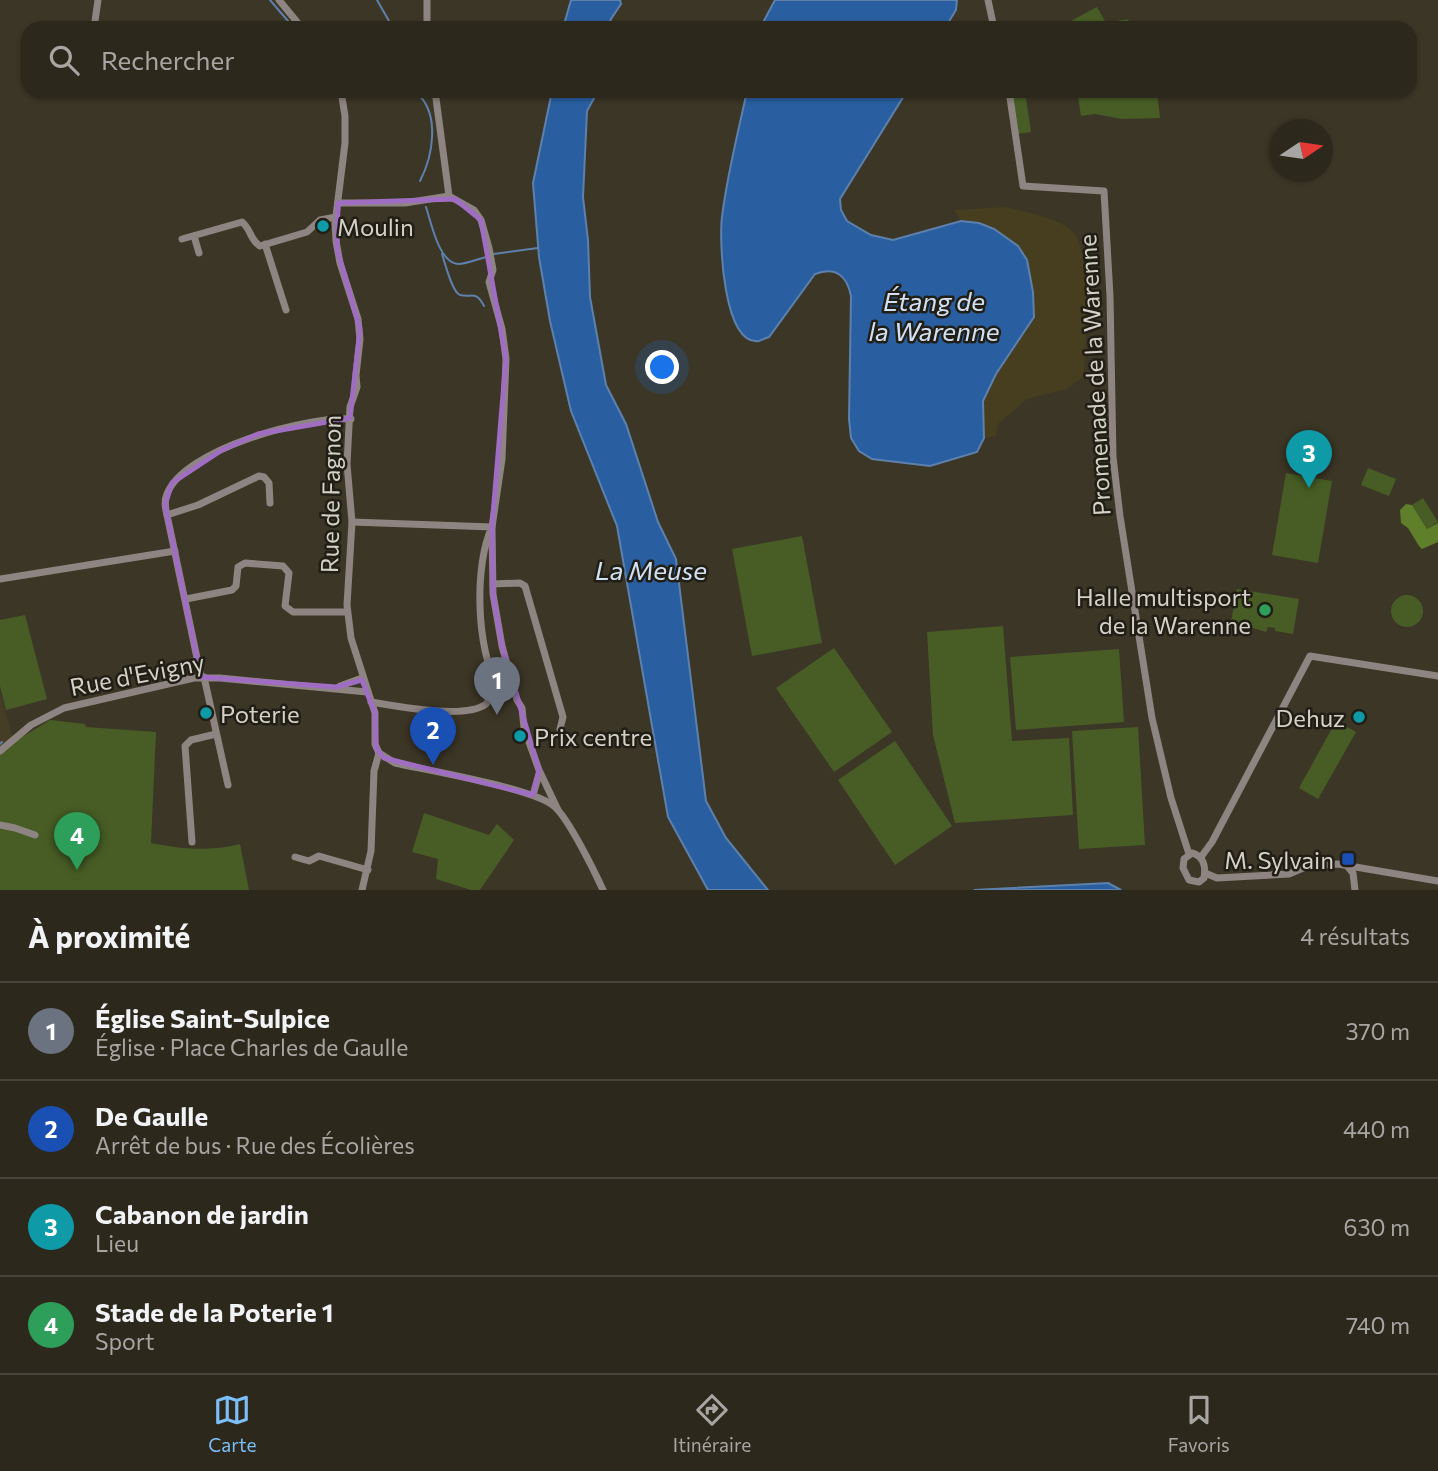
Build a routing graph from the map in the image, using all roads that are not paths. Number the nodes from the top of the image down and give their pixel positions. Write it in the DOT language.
graph roads {
  1 [pos="98,0"];
  2 [pos="279,0"];
  3 [pos="427,0"];
  4 [pos="988,0"];
  5 [pos="95,21"];
  6 [pos="296,21"];
  7 [pos="427,21"];
  8 [pos="993,21"];
  9 [pos="342,98"];
  10 [pos="436,98"];
  11 [pos="1010,98"];
  12 [pos="449,196"];
  13 [pos="338,203"];
  14 [pos="336,217"];
  15 [pos="194,236"];
  16 [pos="182,239"];
  17 [pos="265,244"];
  18 [pos="199,253"];
  19 [pos="286,310"];
  20 [pos="351,419"];
  21 [pos="270,503"];
  22 [pos="167,515"];
  23 [pos="352,522"];
  24 [pos="492,527"];
  25 [pos="175,551"];
  26 [pos="0,579"];
  27 [pos="493,584"];
  28 [pos="186,599"];
  29 [pos="347,612"];
  30 [pos="1438,676"];
  31 [pos="202,677"];
  32 [pos="362,678"];
  33 [pos="512,683"];
  34 [pos="498,686"];
  35 [pos="336,687"];
  36 [pos="367,692"];
  37 [pos="371,702"];
  38 [pos="560,729"];
  39 [pos="216,734"];
  40 [pos="0,751"];
  41 [pos="379,753"];
  42 [pos="539,769"];
  43 [pos="544,782"];
  44 [pos="228,785"];
  45 [pos="538,797"];
  46 [pos="558,810"];
  47 [pos="0,825"];
  48 [pos="34,835"];
  49 [pos="192,842"];
  50 [pos="1189,854"];
  51 [pos="295,857"];
  52 [pos="1201,858"];
  53 [pos="1348,866"];
  54 [pos="368,870"];
  55 [pos="1205,873"];
  56 [pos="1438,881"];
  57 [pos="1200,886"];
  58 [pos="362,890"];
  59 [pos="603,890"];
  60 [pos="1355,890"];
  1 -- 5 [label="street"];
  2 -- 6 [label="street"];
  3 -- 7 [label="street"];
  4 -- 8 [label="street"];
  9 -- 13 [label="street, Rue de Fagnon"];
  10 -- 12 [label="street"];
  11 -- 50 [label="street, Promenade de la Warenne"];
  12 -- 13 [label="street"];
  12 -- 24 [label="street"];
  13 -- 14 [label="street, Rue de Fagnon"];
  14 -- 17 [label="street"];
  14 -- 20 [label="street, Rue de Fagnon"];
  15 -- 16 [label="street"];
  15 -- 17 [label="street"];
  15 -- 18 [label="street"];
  17 -- 19 [label="street"];
  20 -- 22 [label="street"];
  20 -- 23 [label="street, Rue de Fagnon"];
  21 -- 22 [label="street"];
  22 -- 25 [label="street"];
  23 -- 24 [label="street"];
  23 -- 29 [label="street, Rue de Fagnon"];
  24 -- 27 [label="street"];
  24 -- 34 [label="street"];
  25 -- 26 [label="street"];
  25 -- 28 [label="street"];
  27 -- 33 [label="street"];
  27 -- 38 [label="street"];
  28 -- 29 [label="street"];
  28 -- 31 [label="street"];
  29 -- 32 [label="street, Rue de Fagnon"];
  30 -- 52 [label="street"];
  31 -- 35 [label="street, Rue d'Evigny"];
  31 -- 39 [label="street"];
  31 -- 40 [label="street, Rue d'Evigny"];
  32 -- 35 [label="street, Rue d'Evigny"];
  32 -- 36 [label="street, Rue de Fagnon"];
  33 -- 34 [label="street"];
  33 -- 42 [label="street"];
  34 -- 37 [label="street"];
  35 -- 36 [label="street, Rue d'Evigny"];
  36 -- 37 [label="street, Rue de Fagnon"];
  37 -- 41 [label="street, Rue de Fagnon"];
  39 -- 44 [label="street"];
  39 -- 49 [label="street"];
  41 -- 45 [label="street"];
  41 -- 54 [label="street, Rue de Fagnon"];
  42 -- 43 [label="street"];
  42 -- 45 [label="street"];
  43 -- 45 [label="street"];
  43 -- 46 [label="street"];
  45 -- 46 [label="street"];
  46 -- 59 [label="street"];
  47 -- 48 [label="street"];
  50 -- 52 [label="street"];
  50 -- 57 [label="street"];
  51 -- 54 [label="street"];
  52 -- 55 [label="street"];
  53 -- 55 [label="street"];
  53 -- 56 [label="street"];
  53 -- 60 [label="street"];
  54 -- 58 [label="street, Rue de Fagnon"];
  55 -- 57 [label="street"];
}
